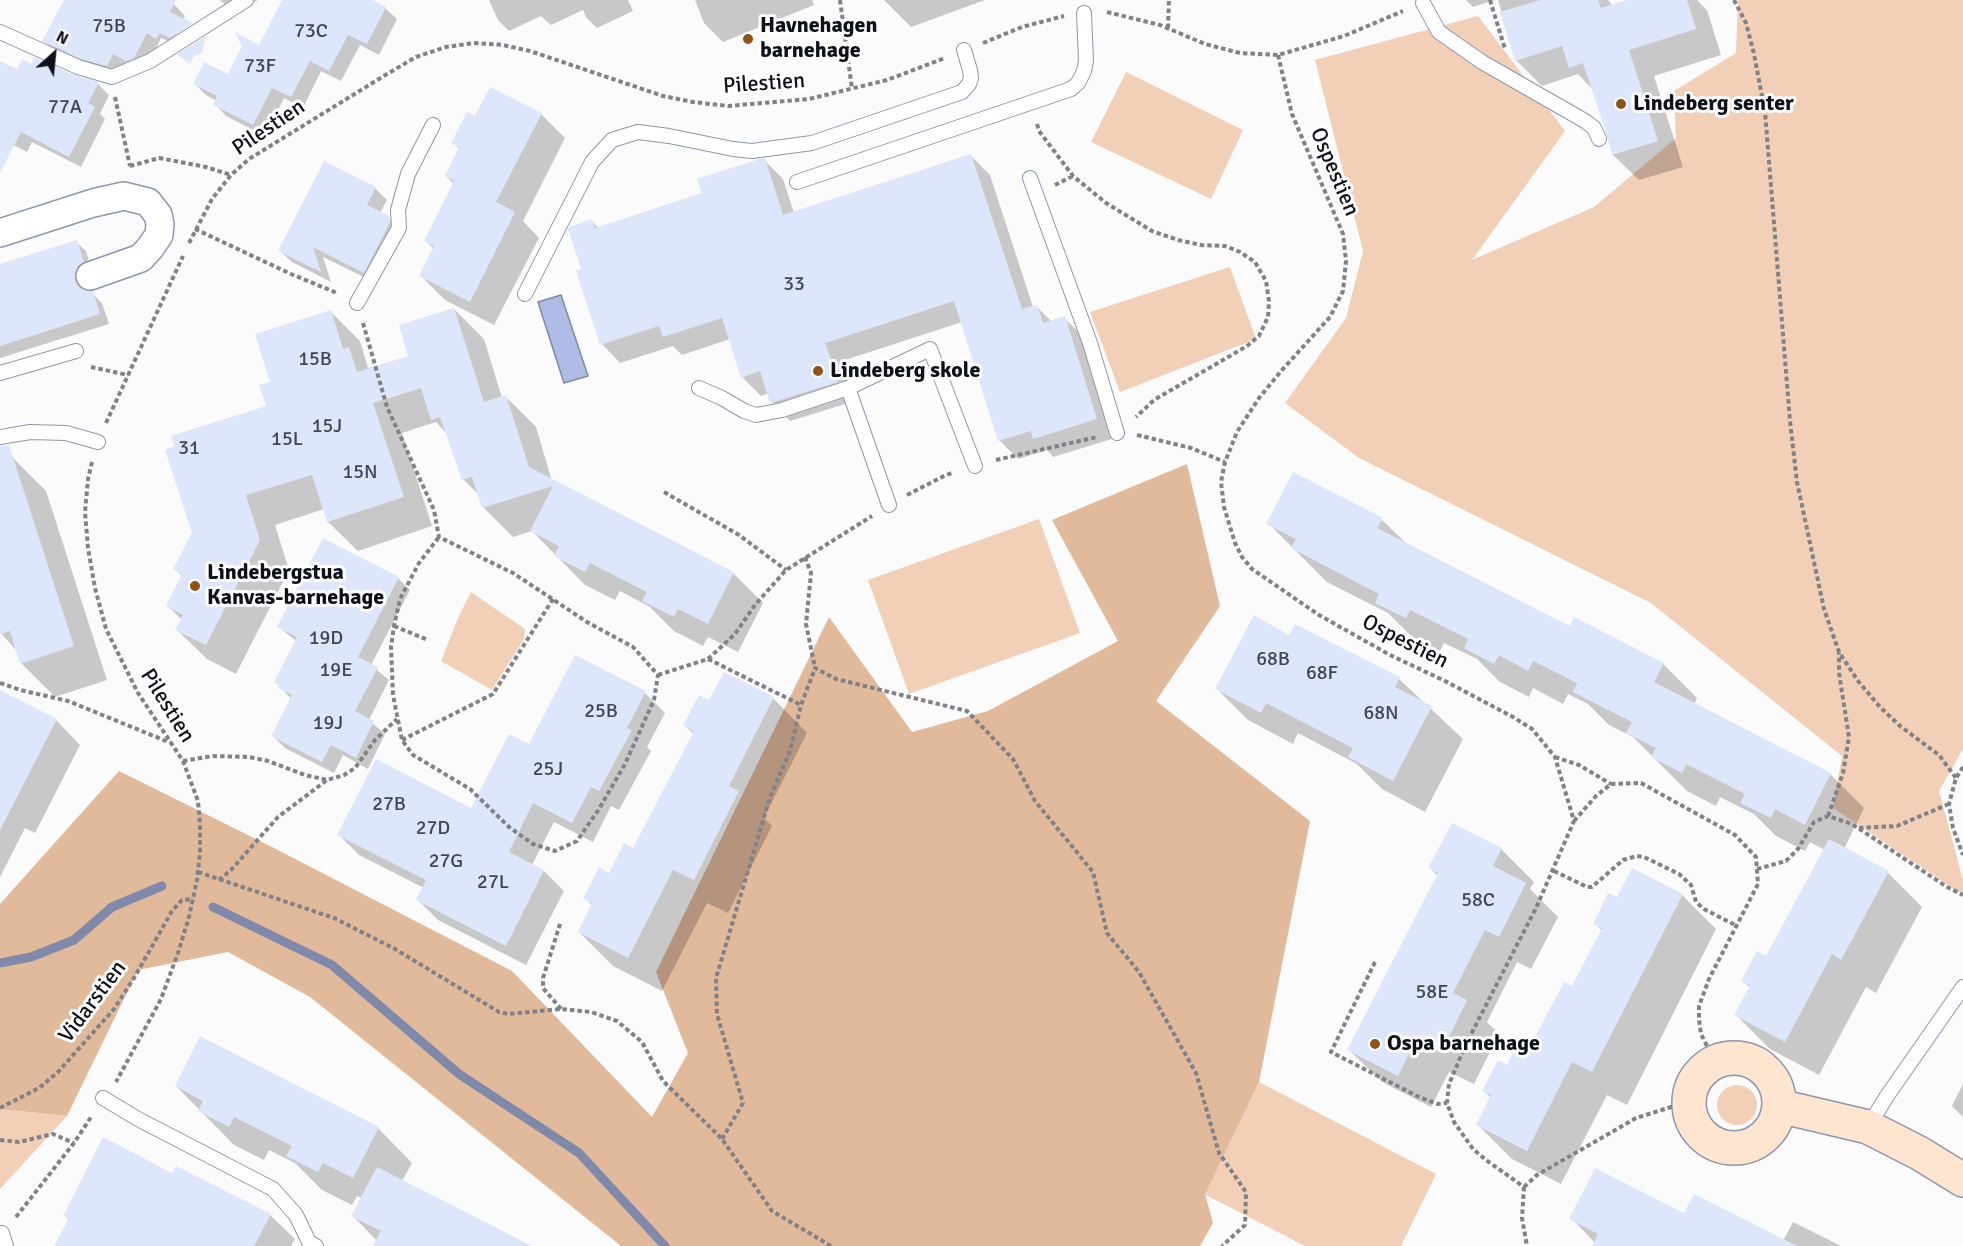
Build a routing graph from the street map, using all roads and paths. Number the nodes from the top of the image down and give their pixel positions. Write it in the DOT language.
graph roads {
  1 [pos="246,0"];
  2 [pos="840,0"];
  3 [pos="1169,0"];
  4 [pos="1490,0"];
  5 [pos="1734,0"];
  6 [pos="1423,3"];
  7 [pos="1084,13"];
  8 [pos="1168,28"];
  9 [pos="0,32"];
  10 [pos="964,50"];
  11 [pos="1278,55"];
  12 [pos="1508,58"];
  13 [pos="112,77"];
  14 [pos="852,89"];
  15 [pos="1030,104"];
  16 [pos="433,125"];
  17 [pos="1599,139"];
  18 [pos="231,175"];
  19 [pos="1073,176"];
  20 [pos="1030,178"];
  21 [pos="797,182"];
  22 [pos="1058,184"];
  23 [pos="195,229"];
  24 [pos="0,233"];
  25 [pos="188,245"];
  26 [pos="183,254"];
  27 [pos="90,276"];
  28 [pos="525,294"];
  29 [pos="357,303"];
  30 [pos="76,351"];
  31 [pos="86,366"];
  32 [pos="0,374"];
  33 [pos="128,375"];
  34 [pos="699,388"];
  35 [pos="848,388"];
  36 [pos="1117,433"];
  37 [pos="0,437"];
  38 [pos="98,442"];
  39 [pos="1225,462"];
  40 [pos="975,466"];
  41 [pos="664,492"];
  42 [pos="888,505"];
  43 [pos="439,537"];
  44 [pos="805,557"];
  45 [pos="786,570"];
  46 [pos="553,599"];
  47 [pos="394,626"];
  48 [pos="428,640"];
  49 [pos="1839,652"];
  50 [pos="708,659"];
  51 [pos="815,668"];
  52 [pos="658,675"];
  53 [pos="0,683"];
  54 [pos="801,705"];
  55 [pos="397,719"];
  56 [pos="402,740"];
  57 [pos="171,744"];
  58 [pos="1555,757"];
  59 [pos="183,761"];
  60 [pos="1963,767"];
  61 [pos="1956,778"];
  62 [pos="327,780"];
  63 [pos="1611,784"];
  64 [pos="1948,804"];
  65 [pos="1828,816"];
  66 [pos="1574,821"];
  67 [pos="1858,828"];
  68 [pos="1963,855"];
  69 [pos="1757,869"];
  70 [pos="1554,871"];
  71 [pos="198,872"];
  72 [pos="218,880"];
  73 [pos="1963,895"];
  74 [pos="193,899"];
  75 [pos="561,921"];
  76 [pos="1737,926"];
  77 [pos="1375,962"];
  78 [pos="1963,987"];
  79 [pos="561,1009"];
  80 [pos="1708,1048"];
  81 [pos="103,1098"];
  82 [pos="1447,1103"];
  83 [pos="1779,1106"];
  84 [pos="1688,1107"];
  85 [pos="0,1108"];
  86 [pos="1868,1127"];
  87 [pos="722,1139"];
  88 [pos="0,1140"];
  89 [pos="74,1143"];
  90 [pos="1963,1180"];
  91 [pos="1524,1187"];
  92 [pos="4,1240"];
  93 [pos="311,1245"];
  94 [pos="831,1246"];
  95 [pos="1222,1246"];
  96 [pos="1527,1246"];
  1 -- 13 [label="lane"];
  2 -- 14 [label="path"];
  3 -- 8 [label="path"];
  4 -- 12 [label="path"];
  5 -- 49 [label="path"];
  6 -- 11 [label="path, Pilestien"];
  6 -- 17 [label="lane"];
  7 -- 8 [label="path, Pilestien"];
  7 -- 10 [label="path, Pilestien"];
  7 -- 15 [label="lane"];
  8 -- 11 [label="path, Pilestien"];
  9 -- 13 [label="lane"];
  10 -- 14 [label="path, Pilestien"];
  10 -- 28 [label="lane"];
  11 -- 39 [label="path, Ospestien"];
  13 -- 18 [label="path, Pilestien"];
  14 -- 18 [label="path, Pilestien"];
  15 -- 19 [label="path"];
  15 -- 21 [label="lane"];
  16 -- 29 [label="lane"];
  18 -- 23 [label="path, Pilestien"];
  19 -- 22 [label="path"];
  19 -- 36 [label="path"];
  20 -- 36 [label="lane"];
  23 -- 25 [label="path, Pilestien"];
  23 -- 29 [label="path"];
  24 -- 27 [label="street"];
  26 -- 33 [label="path, Pilestien"];
  29 -- 43 [label="path"];
  30 -- 32 [label="lane"];
  31 -- 33 [label="path"];
  33 -- 38 [label="path, Pilestien"];
  34 -- 35 [label="lane"];
  35 -- 40 [label="lane"];
  35 -- 42 [label="lane"];
  36 -- 39 [label="path"];
  36 -- 40 [label="path"];
  37 -- 38 [label="lane"];
  38 -- 57 [label="path, Pilestien"];
  39 -- 58 [label="path, Ospestien"];
  40 -- 42 [label="path"];
  41 -- 45 [label="path"];
  42 -- 44 [label="path"];
  43 -- 46 [label="path"];
  43 -- 47 [label="path"];
  44 -- 45 [label="path"];
  44 -- 51 [label="path"];
  45 -- 50 [label="path"];
  46 -- 52 [label="path"];
  46 -- 56 [label="path"];
  47 -- 48 [label="path"];
  47 -- 55 [label="path"];
  49 -- 61 [label="path"];
  49 -- 65 [label="path"];
  50 -- 52 [label="path"];
  50 -- 54 [label="path"];
  51 -- 54 [label="path"];
  51 -- 95 [label="path"];
  52 -- 56 [label="path"];
  53 -- 57 [label="path"];
  54 -- 87 [label="path"];
  55 -- 56 [label="path"];
  55 -- 62 [label="path"];
  57 -- 59 [label="path, Pilestien"];
  58 -- 63 [label="path"];
  58 -- 66 [label="path, Ospestien"];
  59 -- 62 [label="path"];
  59 -- 71 [label="path, Pilestien"];
  60 -- 61 [label="path"];
  61 -- 64 [label="path"];
  62 -- 72 [label="path"];
  63 -- 66 [label="path"];
  63 -- 69 [label="path"];
  64 -- 67 [label="path"];
  64 -- 68 [label="path"];
  65 -- 67 [label="path"];
  65 -- 69 [label="path"];
  66 -- 70 [label="path"];
  67 -- 73 [label="path"];
  69 -- 76 [label="path"];
  70 -- 76 [label="path"];
  70 -- 82 [label="path"];
  71 -- 72 [label="path"];
  71 -- 74 [label="path, Pilestien"];
  72 -- 79 [label="path"];
  74 -- 81 [label="path, Pilestien"];
  74 -- 85 [label="path, Vidarstien"];
  75 -- 79 [label="path"];
  76 -- 80 [label="path"];
  77 -- 82 [label="path"];
  78 -- 86 [label="lane"];
  79 -- 87 [label="path"];
  81 -- 89 [label="path, Pilestien"];
  81 -- 93 [label="lane"];
  82 -- 91 [label="path"];
  83 -- 84 [label="street"];
  83 -- 84 [label="street"];
  83 -- 86 [label="street"];
  84 -- 91 [label="path"];
  86 -- 90 [label="street"];
  87 -- 94 [label="path"];
  88 -- 89 [label="path"];
  89 -- 92 [label="path, Pilestien"];
  91 -- 96 [label="path"];
}
